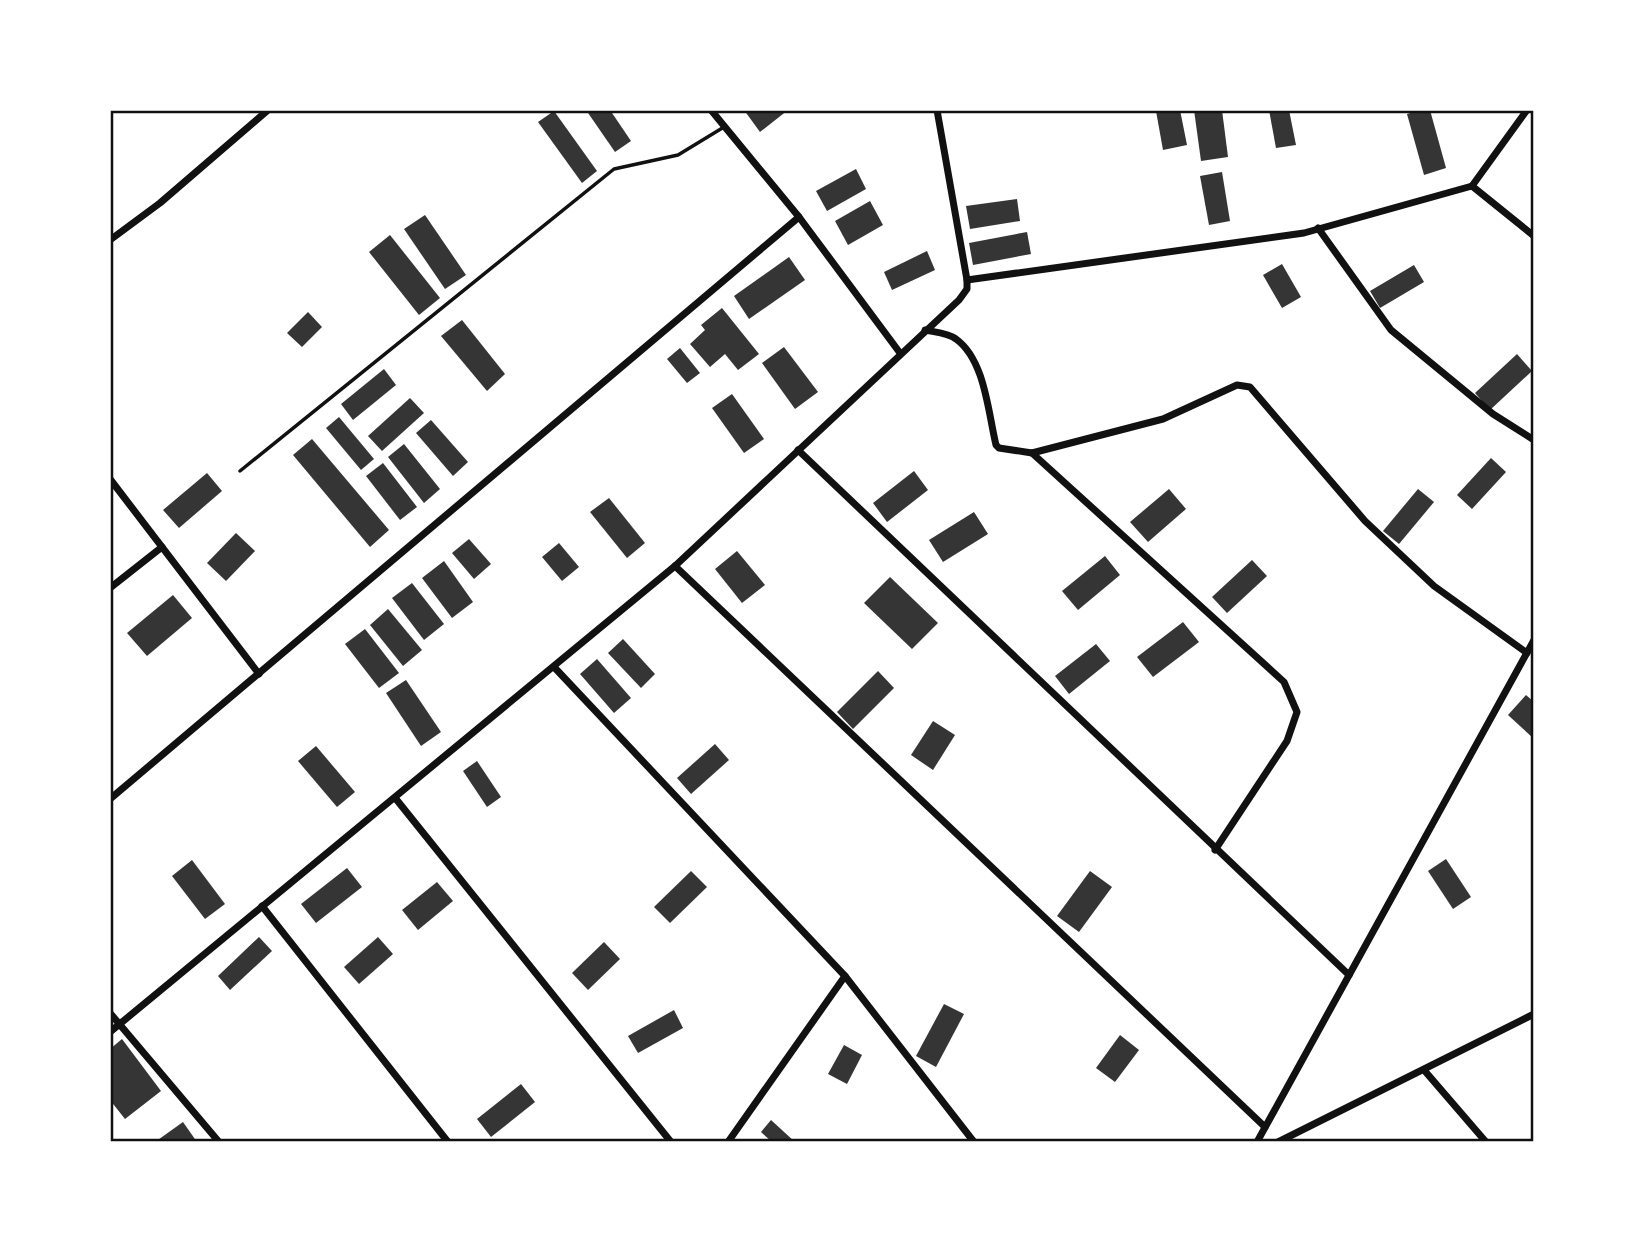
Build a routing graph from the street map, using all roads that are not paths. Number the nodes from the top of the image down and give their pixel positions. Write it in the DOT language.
graph roads {
  1 [pos="268,110"];
  2 [pos="710,110"];
  3 [pos="937,110"];
  4 [pos="1527,110"];
  5 [pos="724,127"];
  6 [pos="1472,186"];
  7 [pos="800,216"];
  8 [pos="1318,228"];
  9 [pos="1534,236"];
  10 [pos="110,240"];
  11 [pos="967,280"];
  12 [pos="925,330"];
  13 [pos="900,353"];
  14 [pos="1534,440"];
  15 [pos="798,450"];
  16 [pos="1032,453"];
  17 [pos="240,471"];
  18 [pos="110,480"];
  19 [pos="162,547"];
  20 [pos="675,566"];
  21 [pos="110,588"];
  22 [pos="1534,640"];
  23 [pos="1527,653"];
  24 [pos="554,667"];
  25 [pos="259,674"];
  26 [pos="110,799"];
  27 [pos="396,799"];
  28 [pos="1215,850"];
  29 [pos="262,906"];
  30 [pos="1349,975"];
  31 [pos="845,976"];
  32 [pos="110,1013"];
  33 [pos="1534,1014"];
  34 [pos="120,1025"];
  35 [pos="110,1032"];
  36 [pos="1424,1070"];
  37 [pos="1265,1127"];
  38 [pos="219,1142"];
  39 [pos="448,1142"];
  40 [pos="671,1142"];
  41 [pos="728,1142"];
  42 [pos="974,1142"];
  43 [pos="1257,1142"];
  44 [pos="1279,1142"];
  45 [pos="1486,1142"];
  1 -- 10 [label="street"];
  2 -- 5 [label="street"];
  3 -- 11 [label="street"];
  4 -- 6 [label="street"];
  5 -- 7 [label="street"];
  5 -- 17 [label="lane"];
  6 -- 8 [label="street"];
  6 -- 9 [label="street"];
  7 -- 13 [label="street"];
  7 -- 25 [label="street"];
  8 -- 11 [label="street"];
  8 -- 14 [label="street"];
  11 -- 12 [label="street"];
  12 -- 13 [label="street"];
  12 -- 16 [label="street"];
  13 -- 15 [label="street"];
  15 -- 20 [label="street"];
  15 -- 28 [label="street"];
  16 -- 23 [label="street"];
  16 -- 28 [label="street"];
  18 -- 19 [label="street"];
  19 -- 21 [label="street"];
  19 -- 25 [label="street"];
  20 -- 24 [label="street"];
  20 -- 37 [label="street"];
  22 -- 23 [label="street"];
  23 -- 30 [label="street"];
  24 -- 27 [label="street"];
  24 -- 31 [label="street"];
  25 -- 26 [label="street"];
  27 -- 29 [label="street"];
  27 -- 40 [label="street"];
  28 -- 30 [label="street"];
  29 -- 34 [label="street"];
  29 -- 39 [label="street"];
  30 -- 37 [label="street"];
  31 -- 41 [label="street"];
  31 -- 42 [label="street"];
  32 -- 34 [label="street"];
  33 -- 36 [label="street"];
  34 -- 35 [label="street"];
  34 -- 38 [label="street"];
  36 -- 44 [label="street"];
  36 -- 45 [label="street"];
  37 -- 43 [label="street"];
}
